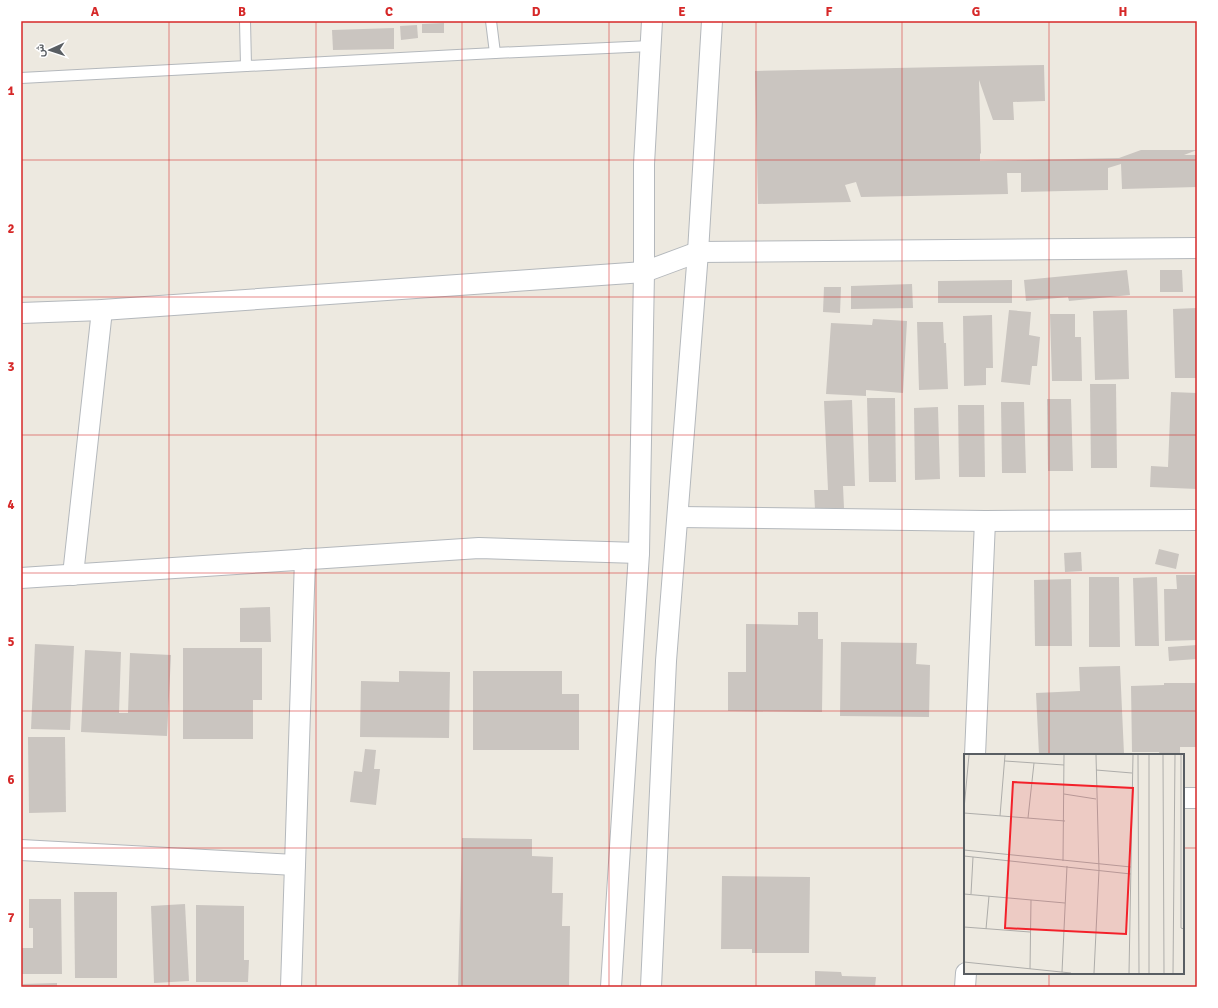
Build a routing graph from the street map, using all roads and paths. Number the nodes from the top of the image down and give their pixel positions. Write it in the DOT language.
graph roads {
  1 [pos="245,21"];
  2 [pos="491,21"];
  3 [pos="652,21"];
  4 [pos="712,21"];
  5 [pos="651,46"];
  6 [pos="494,52"];
  7 [pos="246,66"];
  8 [pos="21,78"];
  9 [pos="1197,248"];
  10 [pos="698,252"];
  11 [pos="644,272"];
  12 [pos="102,310"];
  13 [pos="21,313"];
  14 [pos="678,516"];
  15 [pos="1197,520"];
  16 [pos="985,521"];
  17 [pos="639,553"];
  18 [pos="305,560"];
  19 [pos="73,575"];
  20 [pos="21,578"];
  21 [pos="975,754"];
  22 [pos="1184,798"];
  23 [pos="1197,798"];
  24 [pos="21,850"];
  25 [pos="295,865"];
  26 [pos="966,974"];
  27 [pos="292,987"];
  28 [pos="611,987"];
  29 [pos="650,987"];
  30 [pos="965,987"];
  1 -- 7 [label="lane"];
  2 -- 6 [label="lane"];
  3 -- 5 [label="street"];
  4 -- 10 [label="street"];
  5 -- 6 [label="lane"];
  5 -- 11 [label="street"];
  6 -- 7 [label="lane"];
  7 -- 8 [label="lane"];
  9 -- 10 [label="street"];
  10 -- 11 [label="street"];
  10 -- 14 [label="street"];
  11 -- 12 [label="street"];
  11 -- 17 [label="street"];
  12 -- 13 [label="street"];
  12 -- 19 [label="street"];
  14 -- 16 [label="street"];
  14 -- 29 [label="street"];
  15 -- 16 [label="street"];
  16 -- 21 [label="street"];
  17 -- 18 [label="street"];
  17 -- 28 [label="street"];
  18 -- 19 [label="street"];
  18 -- 25 [label="street"];
  19 -- 20 [label="street"];
  22 -- 23 [label="street"];
  24 -- 25 [label="street"];
  25 -- 27 [label="street"];
  26 -- 30 [label="street"];
}
